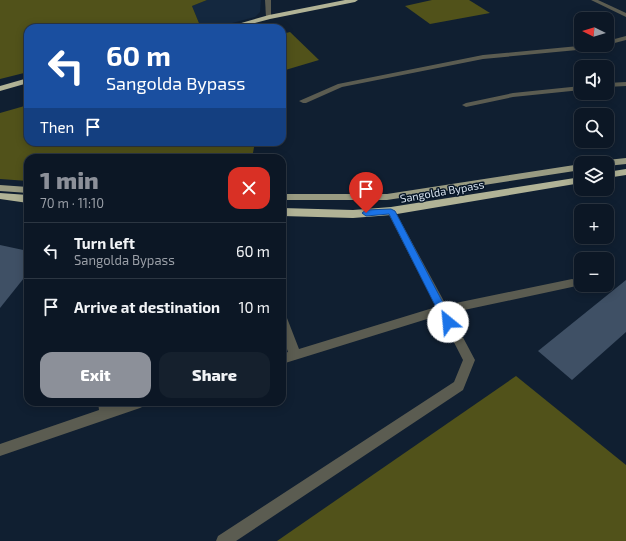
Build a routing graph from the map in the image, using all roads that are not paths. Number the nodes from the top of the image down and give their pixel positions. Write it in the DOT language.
graph roads {
  1 [pos="268,0"];
  2 [pos="355,0"];
  3 [pos="594,0"];
  4 [pos="626,16"];
  5 [pos="269,17"];
  6 [pos="243,24"];
  7 [pos="626,38"];
  8 [pos="614,41"];
  9 [pos="574,49"];
  10 [pos="24,81"];
  11 [pos="626,84"];
  12 [pos="614,85"];
  13 [pos="0,89"];
  14 [pos="574,89"];
  15 [pos="303,101"];
  16 [pos="466,105"];
  17 [pos="626,160"];
  18 [pos="614,163"];
  19 [pos="574,168"];
  20 [pos="626,172"];
  21 [pos="614,174"];
  22 [pos="574,181"];
  23 [pos="0,188"];
  24 [pos="24,190"];
  25 [pos="0,196"];
  26 [pos="286,198"];
  27 [pos="24,199"];
  28 [pos="391,211"];
  29 [pos="286,212"];
  30 [pos="572,283"];
  31 [pos="442,310"];
  32 [pos="286,329"];
  33 [pos="295,355"];
  34 [pos="286,358"];
  35 [pos="105,407"];
  36 [pos="0,450"];
  37 [pos="222,541"];
  1 -- 5 [label="street"];
  2 -- 5 [label="highway"];
  3 -- 4 [label="street"];
  5 -- 6 [label="highway"];
  7 -- 8 [label="street"];
  9 -- 15 [label="street"];
  10 -- 13 [label="highway"];
  11 -- 12 [label="street"];
  14 -- 16 [label="street"];
  17 -- 18 [label="main road"];
  19 -- 26 [label="main road, Sangolda Bypass"];
  20 -- 21 [label="highway"];
  22 -- 28 [label="highway, Sangolda Bypass"];
  23 -- 24 [label="main road"];
  25 -- 27 [label="highway"];
  28 -- 29 [label="highway, Sangolda Bypass"];
  28 -- 31 [label="street"];
  30 -- 31 [label="street"];
  31 -- 33 [label="street"];
  31 -- 37 [label="street"];
  32 -- 33 [label="street"];
  33 -- 34 [label="street"];
  35 -- 36 [label="street"];
}
